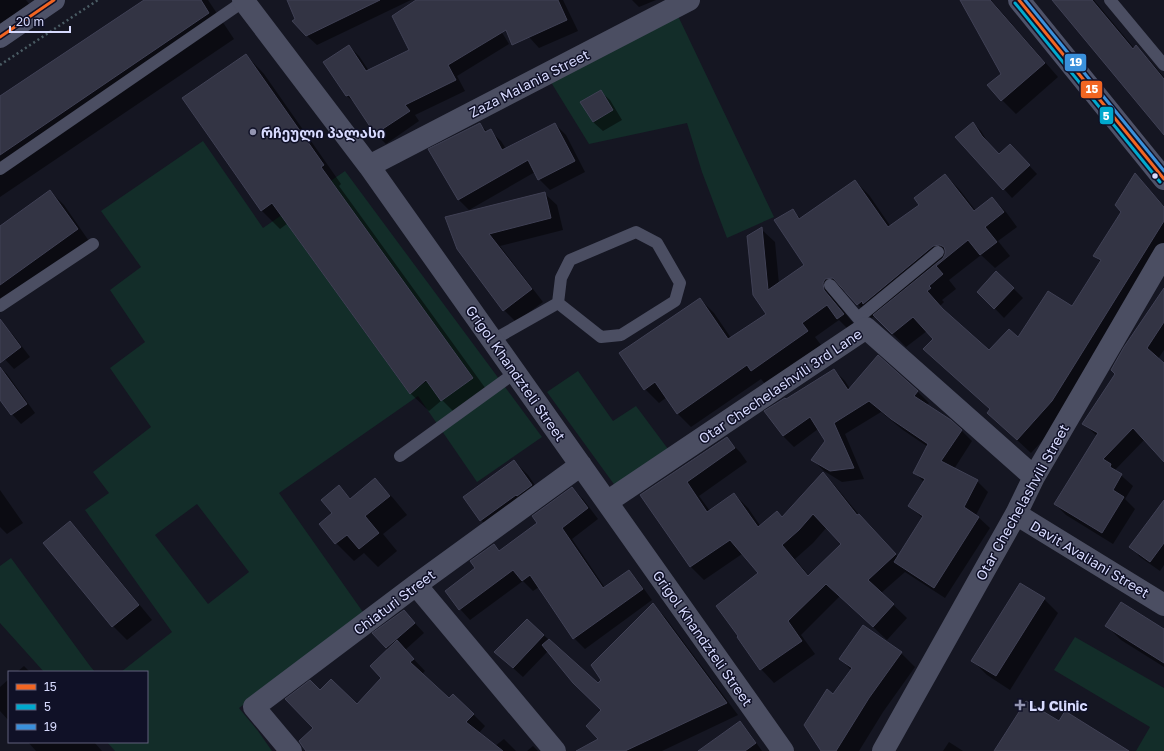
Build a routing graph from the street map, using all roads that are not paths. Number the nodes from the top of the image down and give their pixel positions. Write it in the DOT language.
graph roads {
  1 [pos="54,0"];
  2 [pos="689,0"];
  3 [pos="1019,0"];
  4 [pos="1110,0"];
  5 [pos="244,1"];
  6 [pos="0,37"];
  7 [pos="1164,64"];
  8 [pos="369,166"];
  9 [pos="0,169"];
  10 [pos="1164,179"];
  11 [pos="92,244"];
  12 [pos="938,252"];
  13 [pos="1164,254"];
  14 [pos="830,286"];
  15 [pos="558,303"];
  16 [pos="0,306"];
  17 [pos="862,323"];
  18 [pos="493,340"];
  19 [pos="516,372"];
  20 [pos="400,456"];
  21 [pos="581,465"];
  22 [pos="1034,477"];
  23 [pos="607,502"];
  24 [pos="1016,514"];
  25 [pos="416,585"];
  26 [pos="1164,604"];
  27 [pos="291,751"];
  28 [pos="555,751"];
  29 [pos="783,751"];
  30 [pos="883,751"];
  1 -- 6 [label="main road"];
  2 -- 8 [label="street, Zaza Malania Street"];
  3 -- 10 [label="main road"];
  4 -- 7 [label="lane"];
  5 -- 8 [label="street, Grigol Khandzteli Street"];
  5 -- 9 [label="lane"];
  8 -- 18 [label="street, Grigol Khandzteli Street"];
  11 -- 16 [label="lane"];
  12 -- 17 [label="lane"];
  13 -- 22 [label="street, Otar Chechelashvili Street"];
  14 -- 17 [label="lane"];
  15 -- 15 [label="lane"];
  15 -- 18 [label="lane"];
  17 -- 22 [label="street, Otar Chechelashvili 3rd Lane"];
  17 -- 23 [label="street, Otar Chechelashvili 3rd Lane"];
  18 -- 19 [label="street, Grigol Khandzteli Street"];
  19 -- 20 [label="lane"];
  19 -- 21 [label="street, Grigol Khandzteli Street"];
  21 -- 23 [label="street, Grigol Khandzteli Street"];
  21 -- 25 [label="street, Chiaturi Street"];
  22 -- 24 [label="street, Otar Chechelashvili Street"];
  23 -- 29 [label="street, Grigol Khandzteli Street"];
  24 -- 26 [label="street, Davit Avaliani Street"];
  24 -- 30 [label="street, Otar Chechelashvili Street"];
  25 -- 27 [label="street, Chiaturi Street"];
  25 -- 28 [label="street"];
}
